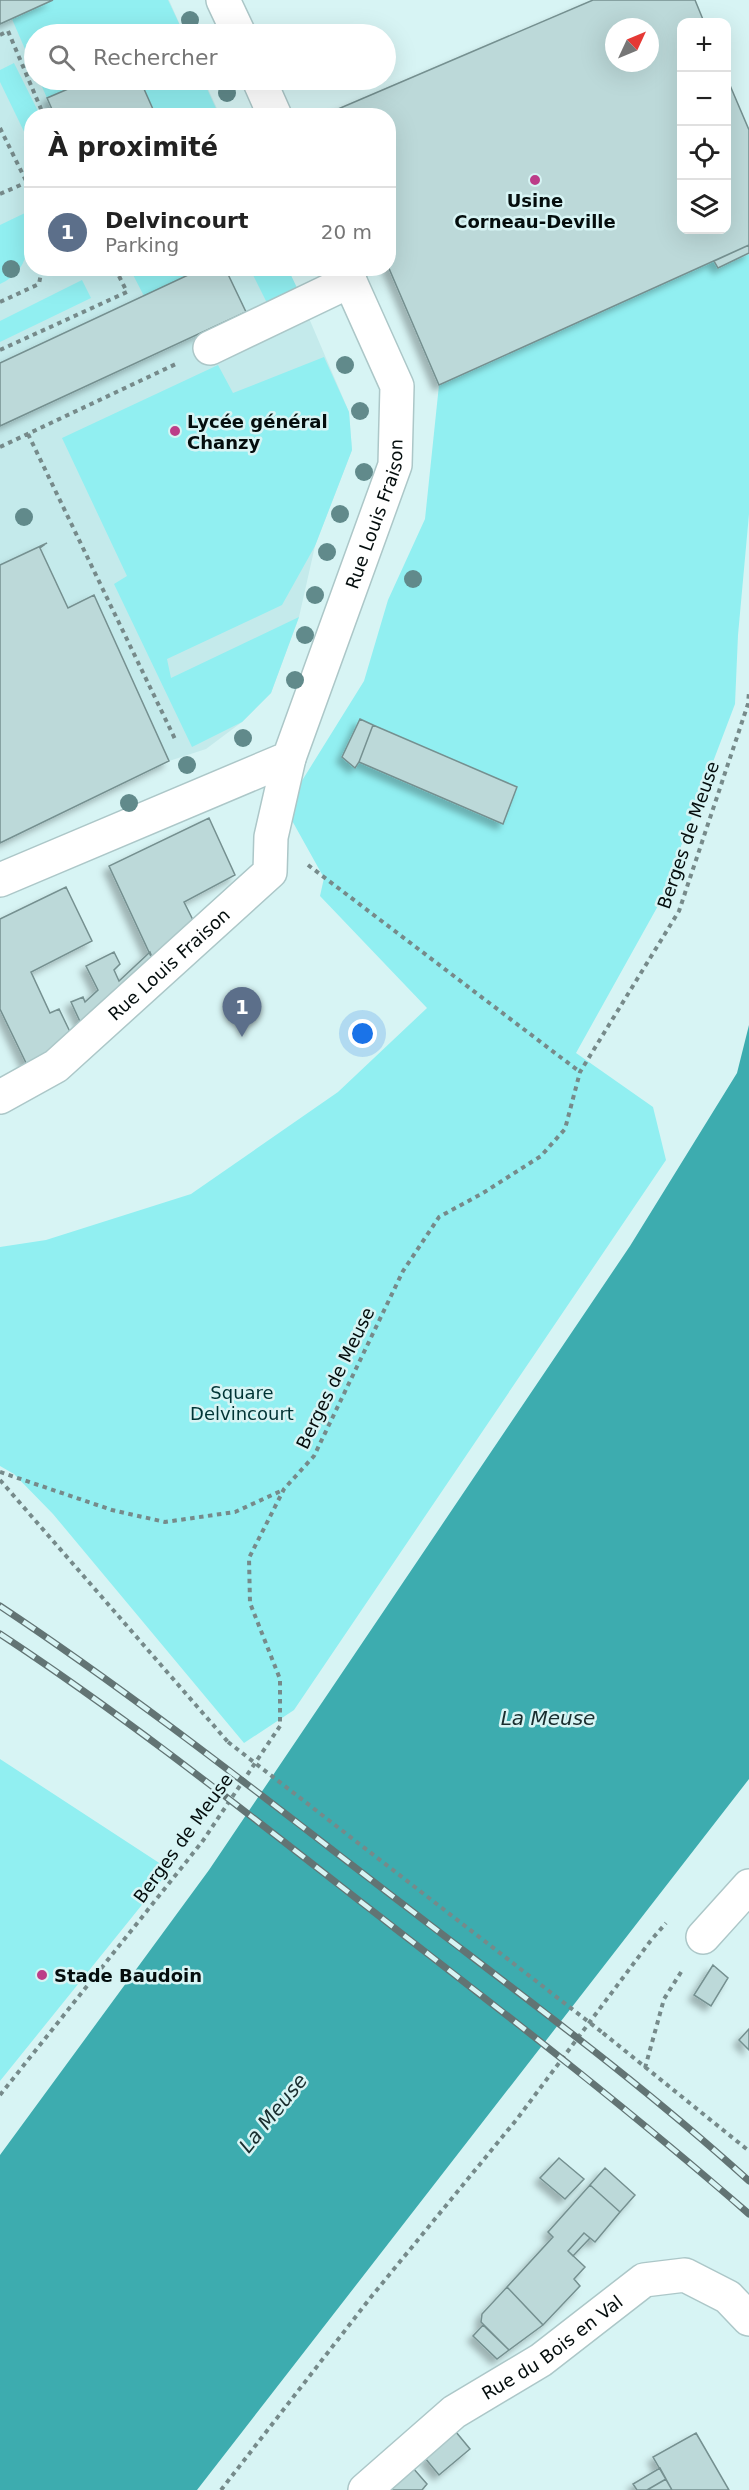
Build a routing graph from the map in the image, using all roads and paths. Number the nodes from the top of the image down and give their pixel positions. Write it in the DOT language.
graph roads {
  1 [pos="223,0"];
  2 [pos="234,24"];
  3 [pos="0,35"];
  4 [pos="24,69"];
  5 [pos="33,90"];
  6 [pos="263,90"];
  7 [pos="41,108"];
  8 [pos="271,108"];
  9 [pos="0,128"];
  10 [pos="24,178"];
  11 [pos="24,183"];
  12 [pos="0,194"];
  13 [pos="40,276"];
  14 [pos="119,276"];
  15 [pos="345,276"];
  16 [pos="347,276"];
  17 [pos="0,302"];
  18 [pos="210,348"];
  19 [pos="0,350"];
  20 [pos="28,434"];
  21 [pos="0,447"];
  22 [pos="749,692"];
  23 [pos="175,739"];
  24 [pos="289,758"];
  25 [pos="271,837"];
  26 [pos="0,880"];
  27 [pos="580,1072"];
  28 [pos="0,1097"];
  29 [pos="0,1472"];
  30 [pos="0,1480"];
  31 [pos="285,1489"];
  32 [pos="749,1886"];
  33 [pos="667,1922"];
  34 [pos="703,1937"];
  35 [pos="645,2068"];
  36 [pos="0,2095"];
  37 [pos="749,2151"];
  38 [pos="749,2319"];
  39 [pos="221,2490"];
  40 [pos="365,2490"];
  1 -- 2 [label="street"];
  3 -- 4 [label="path"];
  5 -- 7 [label="path"];
  6 -- 8 [label="street"];
  9 -- 10 [label="path"];
  11 -- 12 [label="path"];
  13 -- 17 [label="path"];
  14 -- 19 [label="path"];
  15 -- 18 [label="street"];
  16 -- 24 [label="street, Rue Louis Fraison"];
  18 -- 20 [label="path"];
  20 -- 21 [label="path"];
  20 -- 23 [label="path"];
  22 -- 27 [label="path, Berges de Meuse"];
  24 -- 25 [label="street, Rue Louis Fraison"];
  24 -- 26 [label="street"];
  25 -- 27 [label="path"];
  25 -- 28 [label="street, Rue Louis Fraison"];
  27 -- 31 [label="path, Berges de Meuse"];
  29 -- 31 [label="path"];
  30 -- 35 [label="path, bridge"];
  31 -- 36 [label="path, Berges de Meuse"];
  32 -- 34 [label="street"];
  33 -- 39 [label="path"];
  34 -- 35 [label="path"];
  35 -- 37 [label="path"];
  38 -- 40 [label="street, Rue du Bois en Val"];
}
